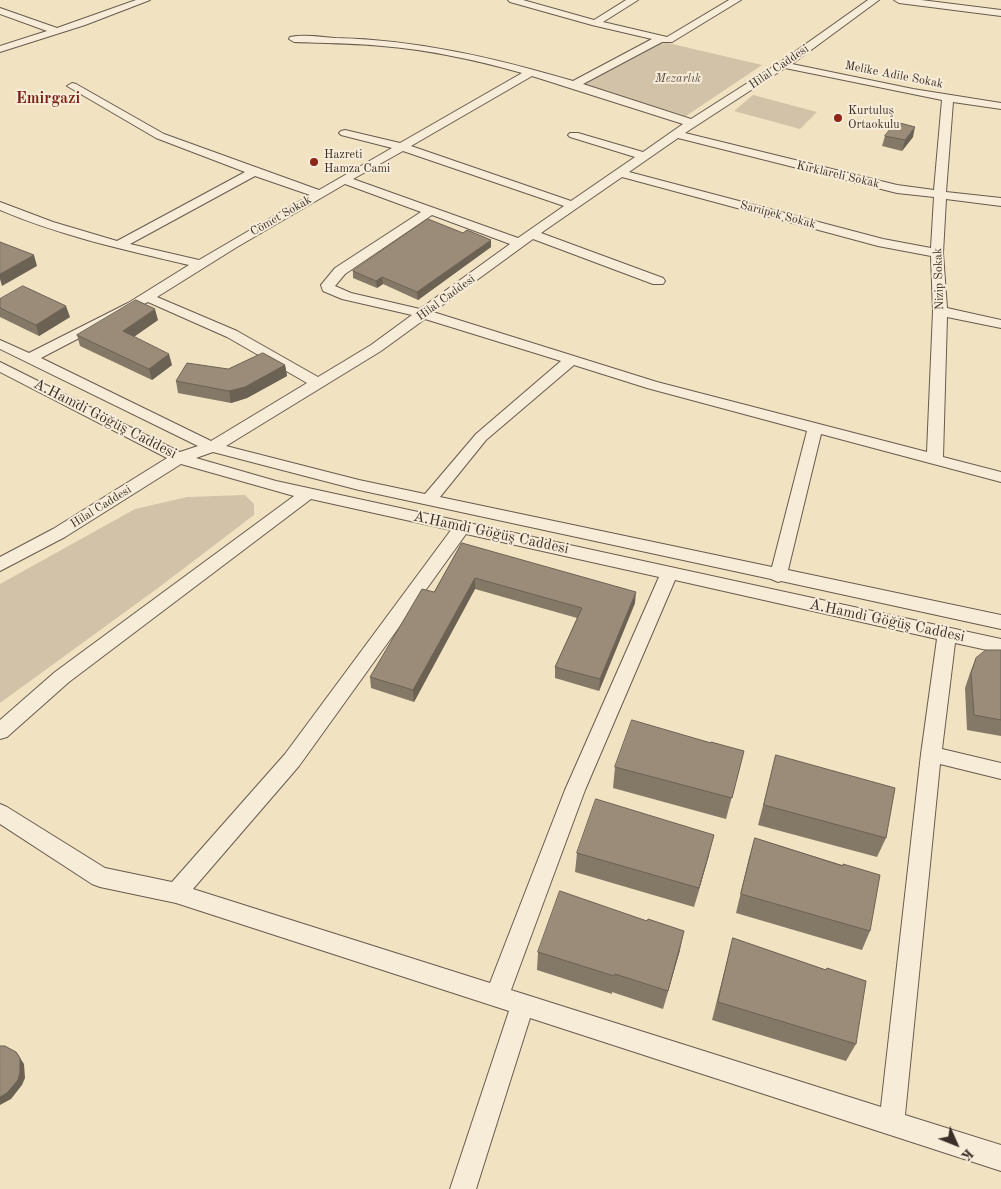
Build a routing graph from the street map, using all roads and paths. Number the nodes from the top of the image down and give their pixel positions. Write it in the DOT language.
graph roads {
  1 [pos="513,0"];
  2 [pos="633,0"];
  3 [pos="736,0"];
  4 [pos="874,0"];
  5 [pos="899,0"];
  6 [pos="138,1"];
  7 [pos="0,11"];
  8 [pos="1001,13"];
  9 [pos="595,23"];
  10 [pos="56,31"];
  11 [pos="660,38"];
  12 [pos="294,39"];
  13 [pos="0,49"];
  14 [pos="783,65"];
  15 [pos="531,72"];
  16 [pos="574,85"];
  17 [pos="72,86"];
  18 [pos="948,98"];
  19 [pos="1001,106"];
  20 [pos="692,123"];
  21 [pos="345,133"];
  22 [pos="574,134"];
  23 [pos="677,134"];
  24 [pos="400,146"];
  25 [pos="644,156"];
  26 [pos="255,171"];
  27 [pos="620,173"];
  28 [pos="344,180"];
  29 [pos="940,192"];
  30 [pos="320,194"];
  31 [pos="1001,202"];
  32 [pos="0,206"];
  33 [pos="574,206"];
  34 [pos="430,211"];
  35 [pos="532,234"];
  36 [pos="520,243"];
  37 [pos="119,244"];
  38 [pos="937,253"];
  39 [pos="200,264"];
  40 [pos="658,281"];
  41 [pos="148,297"];
  42 [pos="940,311"];
  43 [pos="424,314"];
  44 [pos="1001,324"];
  45 [pos="0,344"];
  46 [pos="30,358"];
  47 [pos="570,361"];
  48 [pos="3,371"];
  49 [pos="318,383"];
  50 [pos="815,428"];
  51 [pos="212,447"];
  52 [pos="179,458"];
  53 [pos="935,460"];
  54 [pos="1001,477"];
  55 [pos="309,493"];
  56 [pos="429,500"];
  57 [pos="462,527"];
  58 [pos="0,565"];
  59 [pos="669,573"];
  60 [pos="778,576"];
  61 [pos="1001,622"];
  62 [pos="947,634"];
  63 [pos="1001,646"];
  64 [pos="0,731"];
  65 [pos="931,754"];
  66 [pos="1001,771"];
  67 [pos="0,813"];
  68 [pos="176,893"];
  69 [pos="497,996"];
  70 [pos="523,1005"];
  71 [pos="892,1124"];
  72 [pos="1001,1158"];
  73 [pos="462,1189"];
  1 -- 9 [label="street"];
  2 -- 9 [label="street"];
  3 -- 11 [label="street"];
  4 -- 14 [label="street, Hilal Caddesi"];
  5 -- 8 [label="street"];
  6 -- 10 [label="street"];
  7 -- 10 [label="street"];
  9 -- 11 [label="street"];
  10 -- 13 [label="street"];
  11 -- 16 [label="street"];
  12 -- 15 [label="street"];
  14 -- 18 [label="street, Melike Adile Sokak"];
  14 -- 20 [label="street, Hilal Caddesi"];
  15 -- 16 [label="street"];
  15 -- 24 [label="street, Cömet Sokak"];
  16 -- 20 [label="street"];
  17 -- 26 [label="street"];
  18 -- 19 [label="street, Melike Adile Sokak"];
  18 -- 29 [label="street, Nizip Sokak"];
  20 -- 23 [label="street, Hilal Caddesi"];
  21 -- 24 [label="street"];
  22 -- 25 [label="street"];
  23 -- 25 [label="street, Hilal Caddesi"];
  23 -- 29 [label="street, Kırklareli Sokak"];
  24 -- 28 [label="street, Cömet Sokak"];
  24 -- 33 [label="street"];
  25 -- 27 [label="street, Hilal Caddesi"];
  26 -- 30 [label="street"];
  26 -- 37 [label="street"];
  27 -- 33 [label="street, Hilal Caddesi"];
  27 -- 38 [label="street, Sarıipek Sokak"];
  28 -- 30 [label="street, Cömet Sokak"];
  28 -- 34 [label="street"];
  29 -- 31 [label="street, Kırklareli Sokak"];
  29 -- 38 [label="street, Nizip Sokak"];
  30 -- 39 [label="street, Cömet Sokak"];
  32 -- 37 [label="street"];
  33 -- 35 [label="street, Hilal Caddesi"];
  34 -- 36 [label="street"];
  34 -- 43 [label="street"];
  35 -- 36 [label="street, Hilal Caddesi"];
  35 -- 40 [label="street"];
  36 -- 43 [label="street, Hilal Caddesi"];
  37 -- 39 [label="street"];
  38 -- 42 [label="street, Nizip Sokak"];
  39 -- 41 [label="street, Cömet Sokak"];
  41 -- 46 [label="street, Cömet Sokak"];
  41 -- 49 [label="street"];
  42 -- 44 [label="street"];
  42 -- 53 [label="street, Nizip Sokak"];
  43 -- 47 [label="street"];
  43 -- 49 [label="street, Hilal Caddesi"];
  45 -- 46 [label="street, A.Hamdi Göğüş Caddesi"];
  46 -- 51 [label="street, A.Hamdi Göğüş Caddesi"];
  47 -- 50 [label="street"];
  47 -- 56 [label="street"];
  48 -- 52 [label="street, A.Hamdi Göğüş Caddesi"];
  49 -- 51 [label="street, Hilal Caddesi"];
  50 -- 53 [label="street"];
  50 -- 60 [label="street"];
  51 -- 52 [label="street, Hilal Caddesi"];
  51 -- 56 [label="street, A.Hamdi Göğüş Caddesi"];
  52 -- 55 [label="street, A.Hamdi Göğüş Caddesi"];
  52 -- 58 [label="street, Hilal Caddesi"];
  53 -- 54 [label="street"];
  55 -- 57 [label="street, A.Hamdi Göğüş Caddesi"];
  55 -- 64 [label="street"];
  56 -- 60 [label="street, A.Hamdi Göğüş Caddesi"];
  57 -- 59 [label="street, A.Hamdi Göğüş Caddesi"];
  57 -- 68 [label="street"];
  59 -- 62 [label="street, A.Hamdi Göğüş Caddesi"];
  59 -- 69 [label="street"];
  60 -- 61 [label="street, A.Hamdi Göğüş Caddesi"];
  62 -- 63 [label="street, A.Hamdi Göğüş Caddesi"];
  62 -- 65 [label="street"];
  65 -- 66 [label="street"];
  65 -- 71 [label="street"];
  67 -- 68 [label="street"];
  68 -- 69 [label="street"];
  69 -- 70 [label="street"];
  70 -- 71 [label="street"];
  70 -- 73 [label="street"];
  71 -- 72 [label="street"];
}
